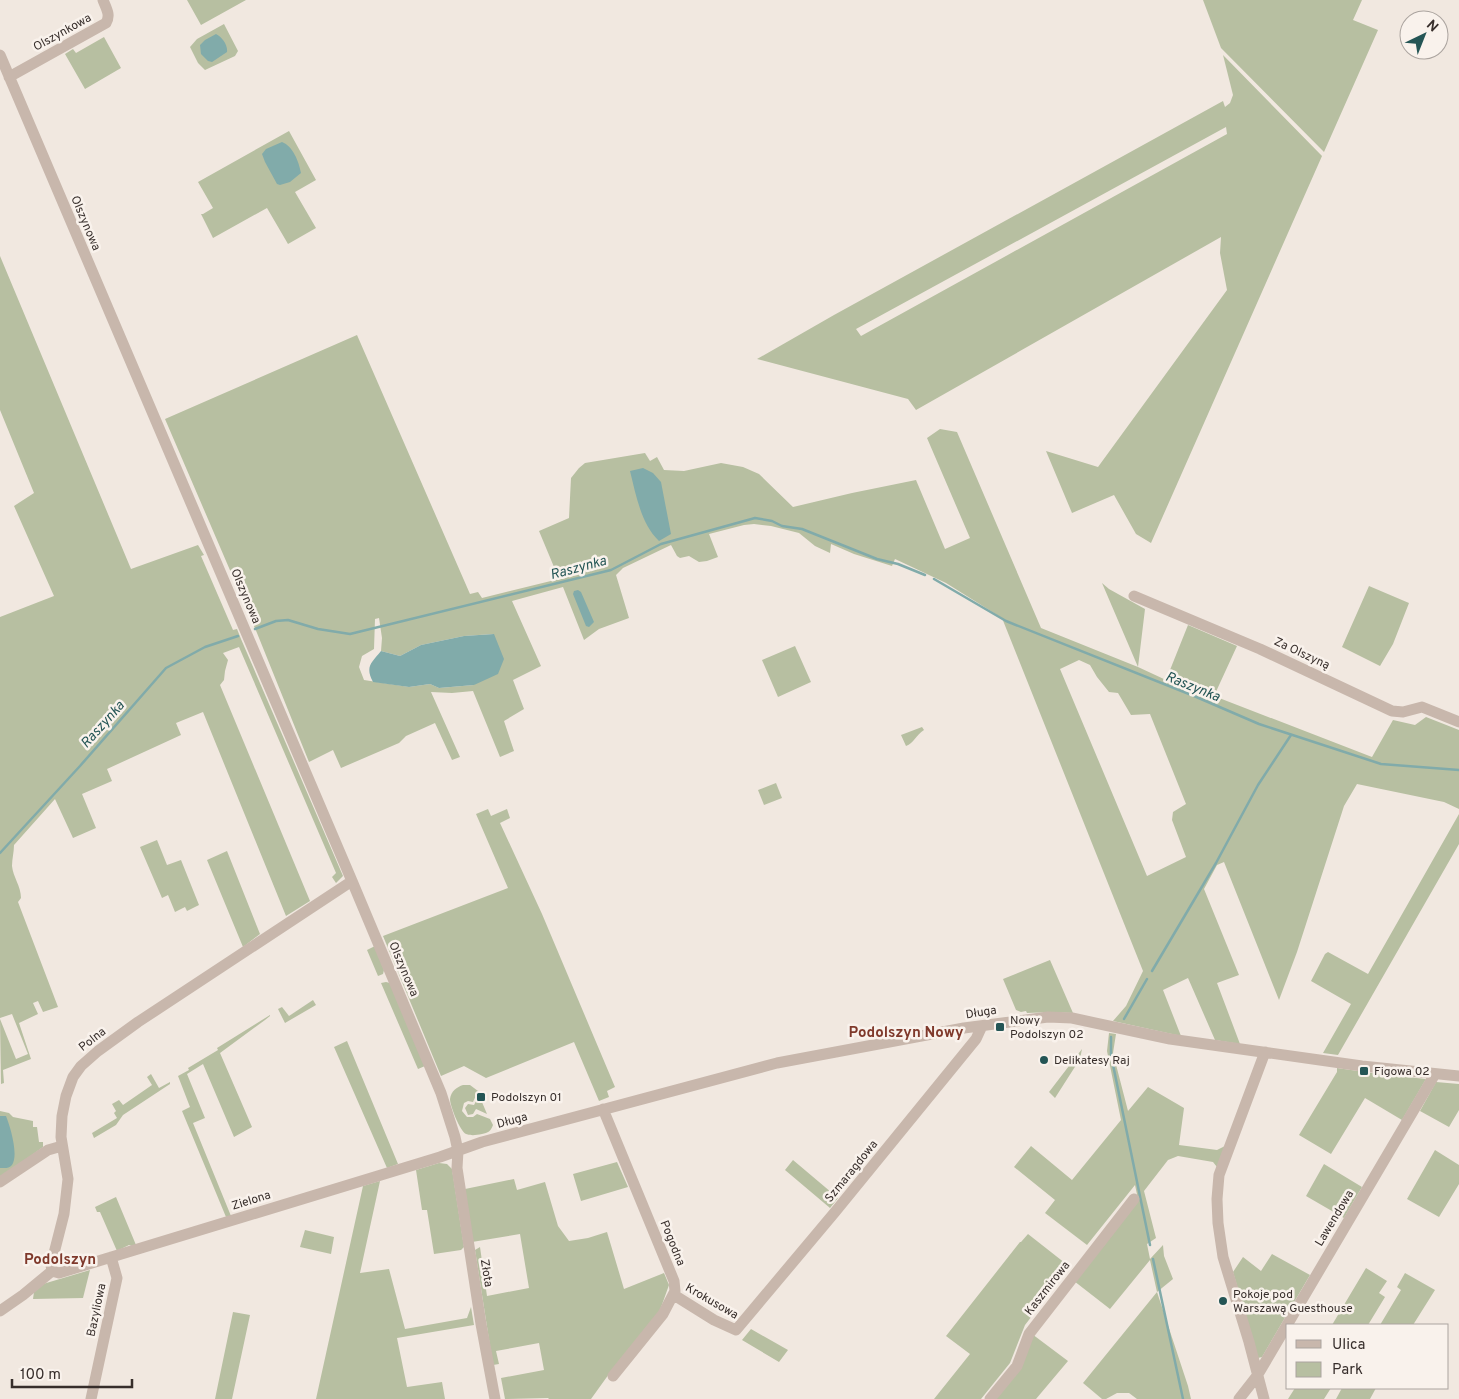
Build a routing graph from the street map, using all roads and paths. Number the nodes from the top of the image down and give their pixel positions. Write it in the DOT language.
graph roads {
  1 [pos="103,0"];
  2 [pos="0,55"];
  3 [pos="9,77"];
  4 [pos="1134,596"];
  5 [pos="1459,722"];
  6 [pos="352,881"];
  7 [pos="982,1026"];
  8 [pos="1265,1052"];
  9 [pos="1435,1074"];
  10 [pos="1459,1076"];
  11 [pos="603,1109"];
  12 [pos="62,1146"];
  13 [pos="458,1151"];
  14 [pos="0,1182"];
  15 [pos="1134,1199"];
  16 [pos="111,1257"];
  17 [pos="52,1271"];
  18 [pos="674,1295"];
  19 [pos="0,1311"];
  20 [pos="1288,1324"];
  21 [pos="1286,1327"];
  22 [pos="736,1330"];
  23 [pos="613,1376"];
  24 [pos="1257,1376"];
  25 [pos="91,1399"];
  26 [pos="495,1399"];
  27 [pos="990,1399"];
  28 [pos="1239,1399"];
  29 [pos="1264,1399"];
  1 -- 3 [label="street, Olszynkowa"];
  2 -- 3 [label="street, Olszynowa"];
  3 -- 6 [label="street, Olszynowa"];
  4 -- 5 [label="street, Za Olszyną"];
  6 -- 12 [label="street, Polna"];
  6 -- 13 [label="street, Olszynowa"];
  7 -- 8 [label="street, Długa"];
  7 -- 11 [label="street, Długa"];
  7 -- 22 [label="street, Szmaragdowa"];
  8 -- 9 [label="street, Długa"];
  8 -- 24 [label="street"];
  9 -- 10 [label="street, Długa"];
  9 -- 20 [label="street, Lawendowa"];
  11 -- 13 [label="street, Długa"];
  11 -- 18 [label="street, Pogodna"];
  12 -- 14 [label="street"];
  12 -- 17 [label="street, Polna"];
  13 -- 16 [label="street, Zielona"];
  13 -- 26 [label="street, Złota"];
  15 -- 27 [label="street, Kaszmirowa"];
  16 -- 17 [label="street, Zielona"];
  16 -- 25 [label="street, Bazyliowa"];
  17 -- 19 [label="street"];
  18 -- 22 [label="street, Krokusowa"];
  18 -- 23 [label="street"];
  21 -- 24 [label="street, Lawendowa"];
  24 -- 28 [label="street, Lawendowa"];
  24 -- 29 [label="street"];
}
